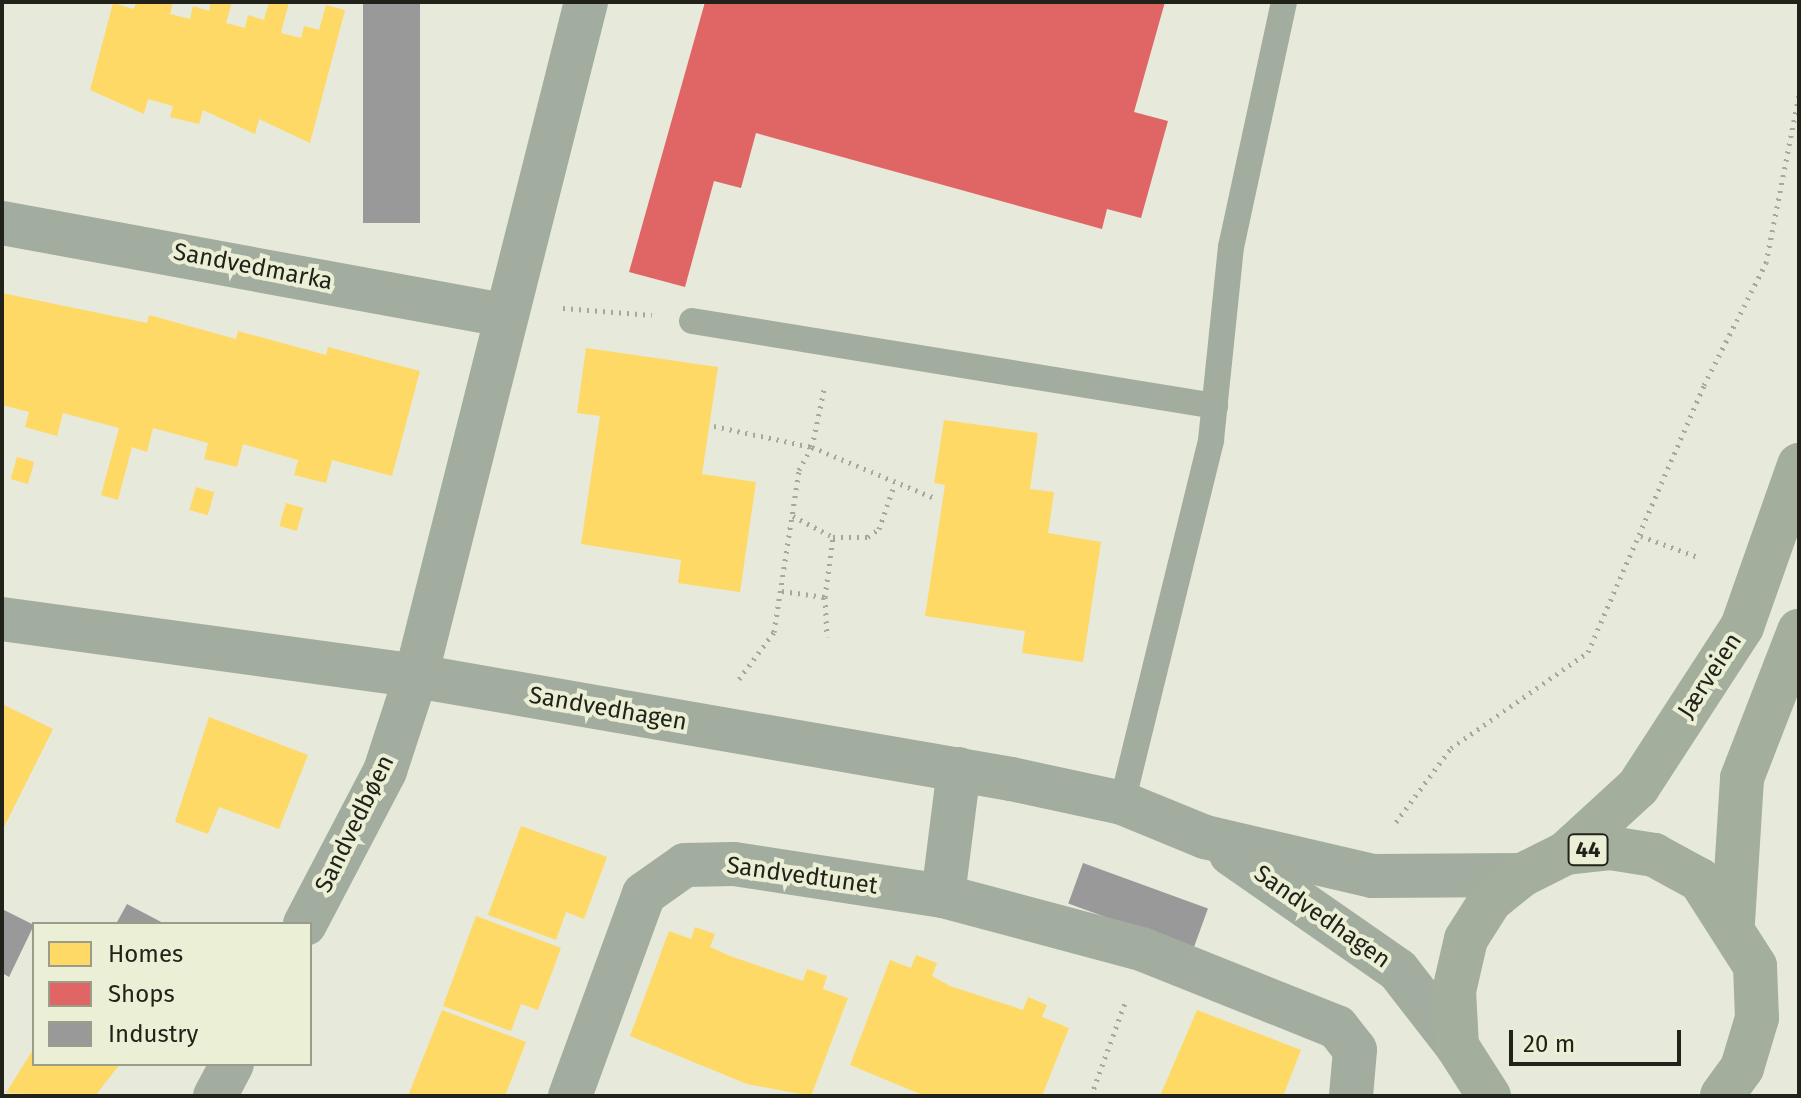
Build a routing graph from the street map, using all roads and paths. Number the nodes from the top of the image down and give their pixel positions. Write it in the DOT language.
graph roads {
  1 [pos="586,2"];
  2 [pos="1284,2"];
  3 [pos="1799,95"];
  4 [pos="2,223"];
  5 [pos="503,315"];
  6 [pos="692,321"];
  7 [pos="841,381"];
  8 [pos="1215,406"];
  9 [pos="714,426"];
  10 [pos="812,447"];
  11 [pos="1799,465"];
  12 [pos="894,486"];
  13 [pos="937,499"];
  14 [pos="793,516"];
  15 [pos="1641,536"];
  16 [pos="833,537"];
  17 [pos="1698,557"];
  18 [pos="782,591"];
  19 [pos="825,597"];
  20 [pos="2,619"];
  21 [pos="1799,631"];
  22 [pos="827,637"];
  23 [pos="416,676"];
  24 [pos="724,681"];
  25 [pos="959,769"];
  26 [pos="1122,803"];
  27 [pos="1389,832"];
  28 [pos="1205,837"];
  29 [pos="1566,853"];
  30 [pos="1522,875"];
  31 [pos="943,896"];
  32 [pos="306,922"];
  33 [pos="1733,922"];
  34 [pos="1144,950"];
  35 [pos="1457,1046"];
  36 [pos="231,1066"];
  37 [pos="1485,1094"];
  38 [pos="215,1096"];
  39 [pos="570,1096"];
  40 [pos="1091,1096"];
  41 [pos="1351,1096"];
  42 [pos="1722,1096"];
  1 -- 5 [label="street"];
  2 -- 8 [label="lane"];
  3 -- 15 [label="path"];
  4 -- 5 [label="street, Sandvedmarka"];
  5 -- 23 [label="street"];
  6 -- 8 [label="lane"];
  7 -- 10 [label="path"];
  8 -- 26 [label="lane"];
  9 -- 10 [label="path"];
  10 -- 12 [label="path"];
  10 -- 14 [label="path"];
  11 -- 29 [label="main road, Jærveien / 44"];
  12 -- 13 [label="path"];
  12 -- 16 [label="path"];
  14 -- 16 [label="path"];
  14 -- 18 [label="path"];
  15 -- 17 [label="path"];
  15 -- 27 [label="path"];
  16 -- 19 [label="path"];
  18 -- 19 [label="path"];
  18 -- 24 [label="path"];
  19 -- 22 [label="path"];
  20 -- 23 [label="street, Sandvedhagen"];
  21 -- 33 [label="main road"];
  23 -- 25 [label="street, Sandvedhagen"];
  23 -- 32 [label="street, Sandvedbøen"];
  25 -- 26 [label="street, Sandvedhagen"];
  25 -- 31 [label="street"];
  26 -- 28 [label="street, Sandvedhagen"];
  28 -- 30 [label="street, Sandvedhagen"];
  28 -- 35 [label="street, Sandvedhagen"];
  29 -- 30 [label="main road, 44"];
  29 -- 33 [label="main road, 44"];
  30 -- 35 [label="main road, 44"];
  31 -- 34 [label="street, Sandvedtunet"];
  31 -- 39 [label="street, Sandvedtunet"];
  33 -- 42 [label="main road, 44"];
  34 -- 40 [label="path"];
  34 -- 41 [label="street, Sandvedtunet"];
  35 -- 37 [label="main road, 44"];
  36 -- 38 [label="street"];
}
